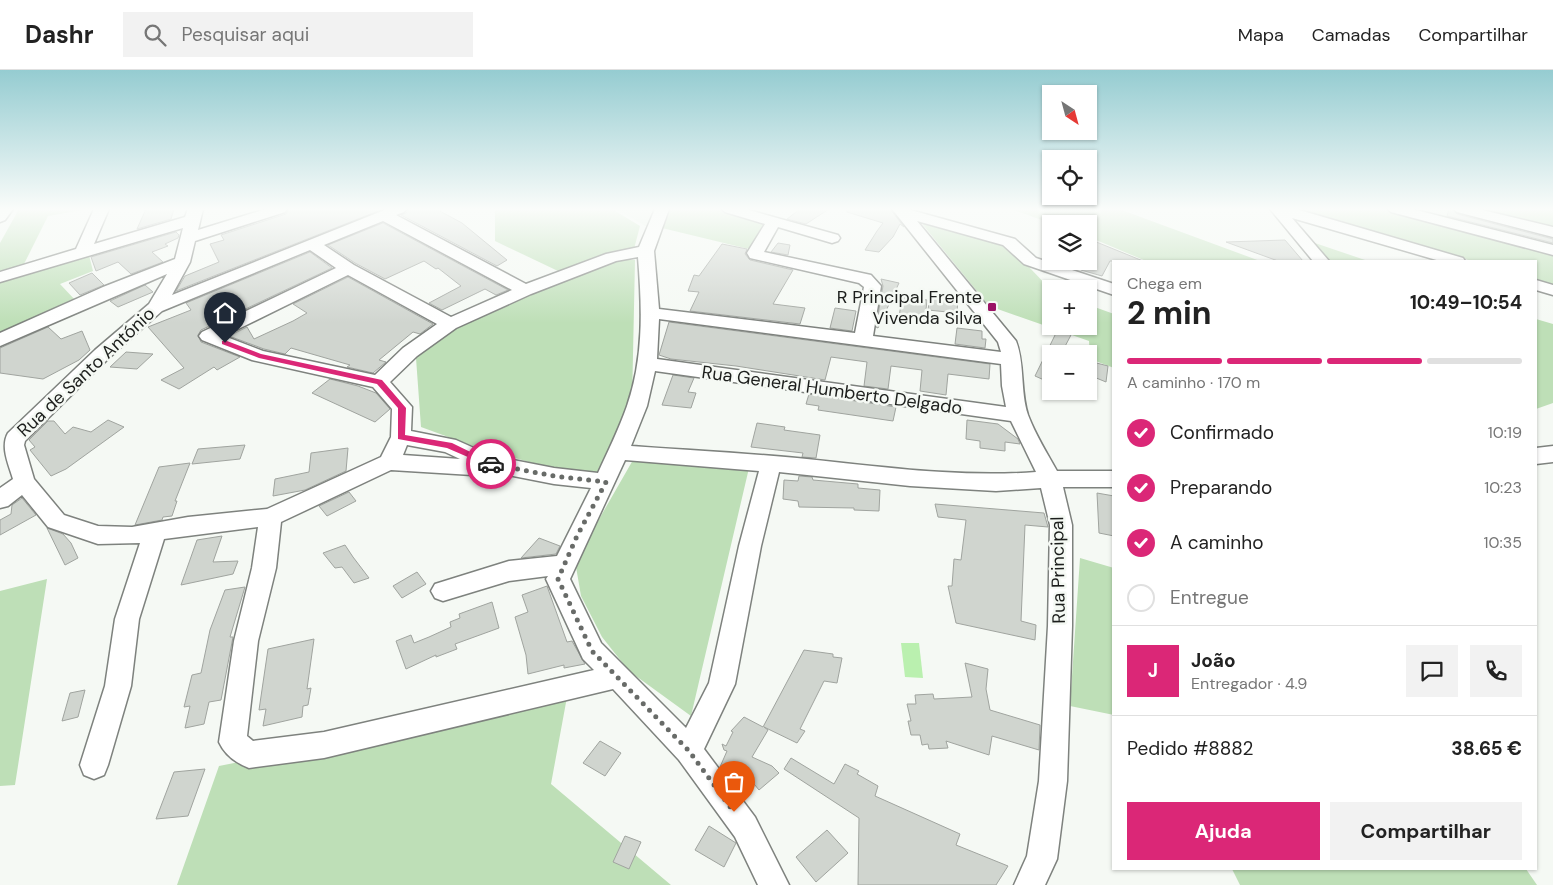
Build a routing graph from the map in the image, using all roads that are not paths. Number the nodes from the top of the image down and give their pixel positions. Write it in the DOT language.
graph roads {
  1 [pos="85,247"];
  2 [pos="98,247"];
  3 [pos="186,247"];
  4 [pos="308,247"];
  5 [pos="316,247"];
  6 [pos="452,247"];
  7 [pos="647,247"];
  8 [pos="759,247"];
  9 [pos="931,247"];
  10 [pos="1015,247"];
  11 [pos="1309,247"];
  12 [pos="1408,247"];
  13 [pos="1541,247"];
  14 [pos="1553,250"];
  15 [pos="646,251"];
  16 [pos="83,252"];
  17 [pos="1320,260"];
  18 [pos="1454,260"];
  19 [pos="182,262"];
  20 [pos="348,269"];
  21 [pos="0,277"];
  22 [pos="1537,284"];
  23 [pos="1112,289"];
  24 [pos="525,290"];
  25 [pos="1553,290"];
  26 [pos="156,307"];
  27 [pos="651,312"];
  28 [pos="450,324"];
  29 [pos="0,340"];
  30 [pos="863,341"];
  31 [pos="1010,359"];
  32 [pos="647,364"];
  33 [pos="379,382"];
  34 [pos="1018,415"];
  35 [pos="401,437"];
  36 [pos="618,452"];
  37 [pos="1553,454"];
  38 [pos="1537,456"];
  39 [pos="389,462"];
  40 [pos="488,463"];
  41 [pos="770,464"];
  42 [pos="1112,479"];
  43 [pos="1050,480"];
  44 [pos="24,482"];
  45 [pos="606,482"];
  46 [pos="0,500"];
  47 [pos="270,516"];
  48 [pos="155,532"];
  49 [pos="564,564"];
  50 [pos="443,591"];
  51 [pos="618,676"];
  52 [pos="689,751"];
  53 [pos="94,765"];
  54 [pos="774,885"];
  55 [pos="1029,885"];
  1 -- 16 [label="street"];
  2 -- 16 [label="street"];
  3 -- 19 [label="street, Rua de Santo António"];
  4 -- 26 [label="street"];
  5 -- 20 [label="street"];
  6 -- 24 [label="street"];
  7 -- 15 [label="street"];
  8 -- 30 [label="street"];
  9 -- 31 [label="street, Rua Principal"];
  10 -- 23 [label="street"];
  11 -- 17 [label="street"];
  12 -- 18 [label="street"];
  13 -- 14 [label="street"];
  15 -- 24 [label="street"];
  15 -- 27 [label="street"];
  16 -- 21 [label="street"];
  19 -- 26 [label="street, Rua de Santo António"];
  19 -- 29 [label="street"];
  20 -- 28 [label="street"];
  20 -- 33 [label="street"];
  22 -- 25 [label="street"];
  24 -- 28 [label="street"];
  26 -- 44 [label="street, Rua de Santo António"];
  27 -- 30 [label="street"];
  27 -- 32 [label="street"];
  28 -- 33 [label="street"];
  30 -- 31 [label="street"];
  31 -- 34 [label="street, Rua Principal"];
  32 -- 34 [label="street, Rua General Humberto Delgado"];
  32 -- 36 [label="street"];
  33 -- 35 [label="street"];
  34 -- 43 [label="street, Rua Principal"];
  35 -- 39 [label="street"];
  35 -- 40 [label="street"];
  36 -- 41 [label="street"];
  36 -- 45 [label="street"];
  37 -- 38 [label="street"];
  39 -- 40 [label="street"];
  39 -- 47 [label="street"];
  40 -- 45 [label="street"];
  41 -- 43 [label="street"];
  41 -- 52 [label="street"];
  42 -- 43 [label="street"];
  43 -- 55 [label="street, Rua Principal"];
  44 -- 46 [label="street"];
  44 -- 48 [label="street"];
  45 -- 49 [label="street"];
  47 -- 48 [label="street"];
  47 -- 51 [label="street"];
  48 -- 53 [label="street"];
  49 -- 50 [label="street"];
  49 -- 51 [label="street"];
  51 -- 52 [label="street"];
  52 -- 54 [label="street"];
}
